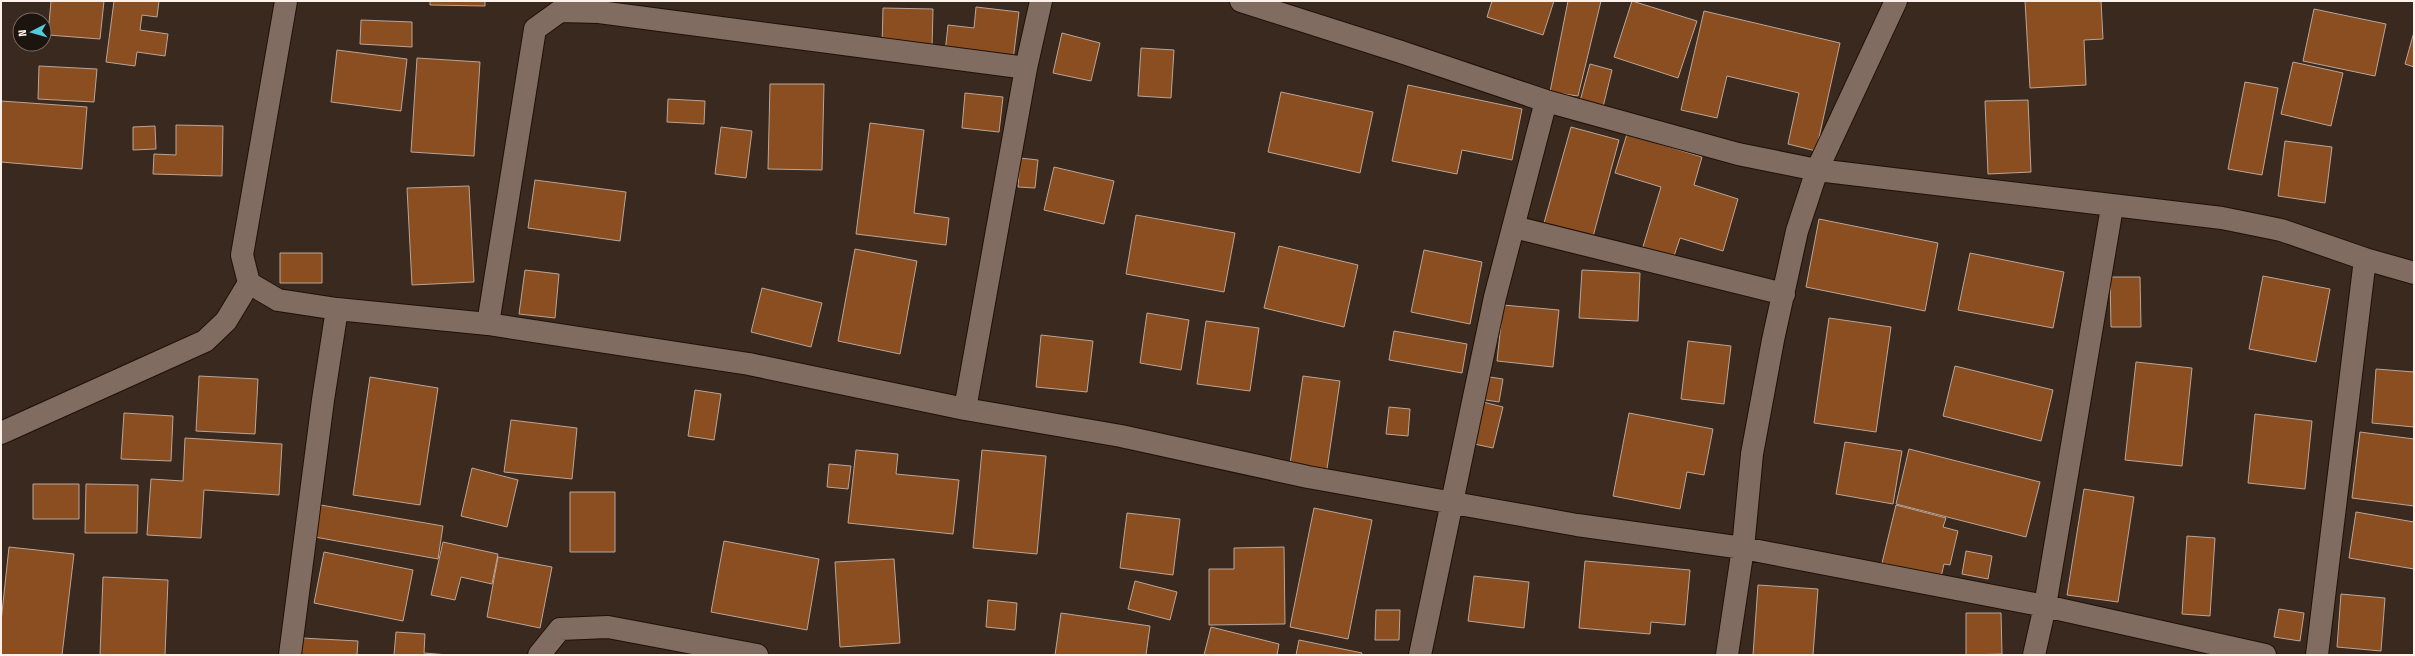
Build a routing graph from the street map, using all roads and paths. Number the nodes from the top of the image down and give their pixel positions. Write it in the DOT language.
graph roads {
  1 [pos="286,1"];
  2 [pos="1041,1"];
  3 [pos="1241,1"];
  4 [pos="1896,1"];
  5 [pos="1026,68"];
  6 [pos="1546,101"];
  7 [pos="1817,170"];
  8 [pos="2112,207"];
  9 [pos="1514,227"];
  10 [pos="2365,259"];
  11 [pos="2414,273"];
  12 [pos="249,283"];
  13 [pos="1784,294"];
  14 [pos="337,309"];
  15 [pos="488,324"];
  16 [pos="965,409"];
  17 [pos="1,433"];
  18 [pos="1452,502"];
  19 [pos="1743,548"];
  20 [pos="2045,606"];
  21 [pos="290,655"];
  22 [pos="539,655"];
  23 [pos="757,655"];
  24 [pos="1420,655"];
  25 [pos="1727,655"];
  26 [pos="2034,655"];
  27 [pos="2265,655"];
  28 [pos="2317,655"];
  1 -- 12 [label="street"];
  2 -- 5 [label="street"];
  3 -- 6 [label="street"];
  4 -- 7 [label="street"];
  5 -- 15 [label="street"];
  5 -- 16 [label="street"];
  6 -- 7 [label="street"];
  6 -- 9 [label="street"];
  7 -- 8 [label="street"];
  7 -- 13 [label="street"];
  8 -- 10 [label="street"];
  8 -- 20 [label="street"];
  9 -- 13 [label="street"];
  9 -- 18 [label="street"];
  10 -- 11 [label="street"];
  10 -- 28 [label="street"];
  12 -- 14 [label="street"];
  12 -- 17 [label="street"];
  13 -- 19 [label="street"];
  14 -- 15 [label="street"];
  14 -- 21 [label="street"];
  15 -- 16 [label="street"];
  16 -- 18 [label="street"];
  18 -- 19 [label="street"];
  18 -- 24 [label="street"];
  19 -- 20 [label="street"];
  19 -- 25 [label="street"];
  20 -- 26 [label="street"];
  20 -- 27 [label="street"];
  22 -- 23 [label="street"];
}
